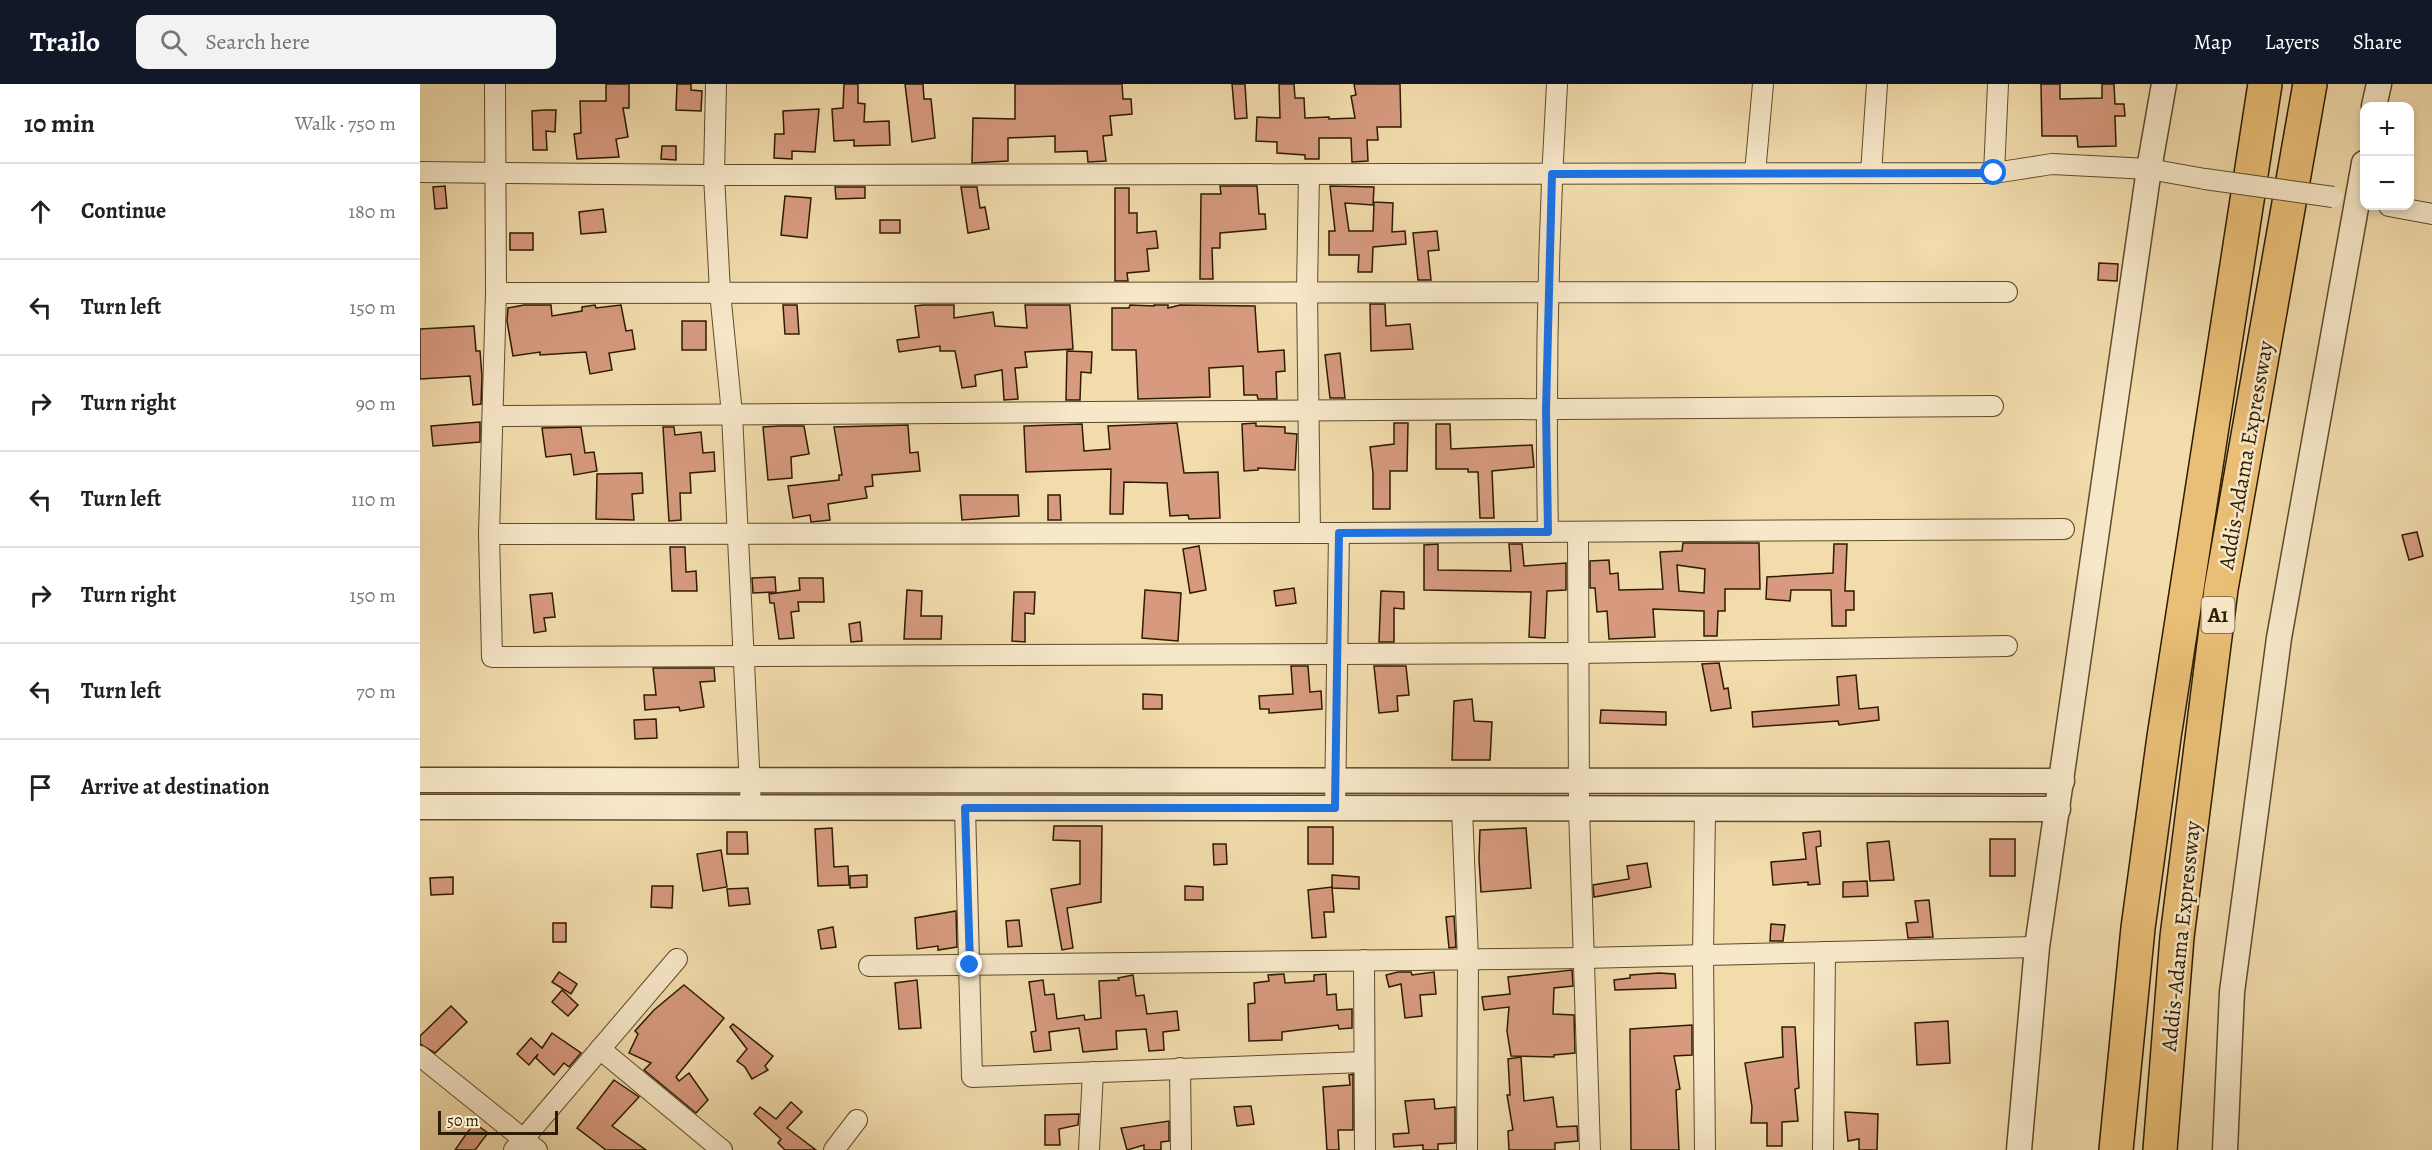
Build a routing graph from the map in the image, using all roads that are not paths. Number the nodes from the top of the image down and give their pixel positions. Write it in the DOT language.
graph roads {
  1 [pos="495,84"];
  2 [pos="716,84"];
  3 [pos="1557,84"];
  4 [pos="1763,84"];
  5 [pos="1877,84"];
  6 [pos="1998,84"];
  7 [pos="2164,84"];
  8 [pos="2265,84"];
  9 [pos="2310,84"];
  10 [pos="2379,84"];
  11 [pos="2375,102"];
  12 [pos="2149,169"];
  13 [pos="420,172"];
  14 [pos="495,172"];
  15 [pos="1755,173"];
  16 [pos="1871,173"];
  17 [pos="1994,173"];
  18 [pos="1310,174"];
  19 [pos="1552,174"];
  20 [pos="714,175"];
  21 [pos="2360,200"];
  22 [pos="2360,205"];
  23 [pos="2410,210"];
  24 [pos="2432,214"];
  25 [pos="1549,290"];
  26 [pos="1307,291"];
  27 [pos="496,292"];
  28 [pos="720,292"];
  29 [pos="2007,292"];
  30 [pos="1993,406"];
  31 [pos="1546,410"];
  32 [pos="1310,411"];
  33 [pos="732,414"];
  34 [pos="494,416"];
  35 [pos="2064,529"];
  36 [pos="1548,532"];
  37 [pos="1578,532"];
  38 [pos="1310,533"];
  39 [pos="1339,533"];
  40 [pos="489,534"];
  41 [pos="738,534"];
  42 [pos="2007,646"];
  43 [pos="1578,653"];
  44 [pos="1337,654"];
  45 [pos="744,656"];
  46 [pos="420,780"];
  47 [pos="751,780"];
  48 [pos="2062,781"];
  49 [pos="1336,782"];
  50 [pos="1579,782"];
  51 [pos="420,807"];
  52 [pos="752,807"];
  53 [pos="965,808"];
  54 [pos="1335,808"];
  55 [pos="1462,808"];
  56 [pos="1579,808"];
  57 [pos="1705,809"];
  58 [pos="2058,809"];
  59 [pos="2037,947"];
  60 [pos="1825,952"];
  61 [pos="1703,955"];
  62 [pos="1584,958"];
  63 [pos="677,959"];
  64 [pos="1468,959"];
  65 [pos="1364,960"];
  66 [pos="970,965"];
  67 [pos="869,966"];
  68 [pos="600,1049"];
  69 [pos="420,1056"];
  70 [pos="1364,1062"];
  71 [pos="1180,1068"];
  72 [pos="1093,1072"];
  73 [pos="857,1120"];
  74 [pos="525,1146"];
  75 [pos="722,1150"];
  76 [pos="834,1150"];
  77 [pos="1089,1150"];
  78 [pos="1181,1150"];
  79 [pos="1365,1150"];
  80 [pos="1467,1150"];
  81 [pos="1590,1150"];
  82 [pos="1705,1150"];
  83 [pos="1823,1150"];
  84 [pos="2019,1150"];
  85 [pos="2115,1150"];
  86 [pos="2160,1150"];
  87 [pos="2225,1150"];
  1 -- 14 [label="street"];
  2 -- 20 [label="street"];
  3 -- 19 [label="street"];
  4 -- 15 [label="street"];
  5 -- 16 [label="street"];
  6 -- 17 [label="street"];
  7 -- 12 [label="street"];
  8 -- 85 [label="highway, Addis-Adama Expressway / A1"];
  9 -- 86 [label="highway, Addis-Adama Expressway / A1"];
  10 -- 11 [label="street"];
  12 -- 17 [label="street"];
  12 -- 21 [label="street, bridge"];
  12 -- 48 [label="street"];
  13 -- 14 [label="street"];
  14 -- 20 [label="street"];
  14 -- 27 [label="street"];
  15 -- 16 [label="street"];
  15 -- 19 [label="street"];
  16 -- 17 [label="street"];
  18 -- 19 [label="street"];
  18 -- 20 [label="street"];
  18 -- 26 [label="street"];
  19 -- 25 [label="street"];
  20 -- 28 [label="street"];
  22 -- 87 [label="street"];
  23 -- 24 [label="street"];
  25 -- 26 [label="street"];
  25 -- 29 [label="street"];
  25 -- 31 [label="street"];
  26 -- 28 [label="street"];
  26 -- 32 [label="street"];
  27 -- 28 [label="street"];
  27 -- 34 [label="street"];
  28 -- 33 [label="street"];
  30 -- 31 [label="street"];
  31 -- 32 [label="street"];
  31 -- 36 [label="street"];
  32 -- 33 [label="street"];
  32 -- 38 [label="street"];
  33 -- 34 [label="street"];
  33 -- 41 [label="street"];
  34 -- 40 [label="street"];
  35 -- 37 [label="street"];
  36 -- 37 [label="street"];
  36 -- 39 [label="street"];
  37 -- 43 [label="street"];
  38 -- 39 [label="street"];
  38 -- 41 [label="street"];
  39 -- 44 [label="street"];
  40 -- 41 [label="street"];
  40 -- 45 [label="street"];
  41 -- 45 [label="street"];
  42 -- 43 [label="street"];
  43 -- 44 [label="street"];
  43 -- 50 [label="street"];
  44 -- 45 [label="street"];
  44 -- 49 [label="street"];
  45 -- 47 [label="street"];
  46 -- 47 [label="street"];
  47 -- 49 [label="street"];
  47 -- 52 [label="street"];
  48 -- 50 [label="street"];
  48 -- 58 [label="street"];
  49 -- 50 [label="street"];
  49 -- 54 [label="street"];
  50 -- 56 [label="street"];
  51 -- 52 [label="street"];
  52 -- 53 [label="street"];
  53 -- 54 [label="street"];
  53 -- 66 [label="street"];
  54 -- 55 [label="street"];
  55 -- 56 [label="street"];
  55 -- 64 [label="street"];
  56 -- 57 [label="street"];
  56 -- 62 [label="street"];
  57 -- 58 [label="street"];
  57 -- 61 [label="street"];
  58 -- 59 [label="street"];
  59 -- 60 [label="street"];
  59 -- 84 [label="street"];
  60 -- 61 [label="street"];
  60 -- 83 [label="street"];
  61 -- 62 [label="street"];
  61 -- 82 [label="street"];
  62 -- 64 [label="street"];
  62 -- 81 [label="street"];
  63 -- 68 [label="street"];
  64 -- 65 [label="street"];
  64 -- 80 [label="street"];
  65 -- 66 [label="street"];
  65 -- 70 [label="street"];
  66 -- 67 [label="street"];
  66 -- 72 [label="street"];
  68 -- 74 [label="street"];
  68 -- 75 [label="street"];
  69 -- 74 [label="street"];
  70 -- 71 [label="street"];
  70 -- 79 [label="street"];
  71 -- 72 [label="street"];
  71 -- 78 [label="street"];
  72 -- 77 [label="street"];
  73 -- 76 [label="street"];
}
